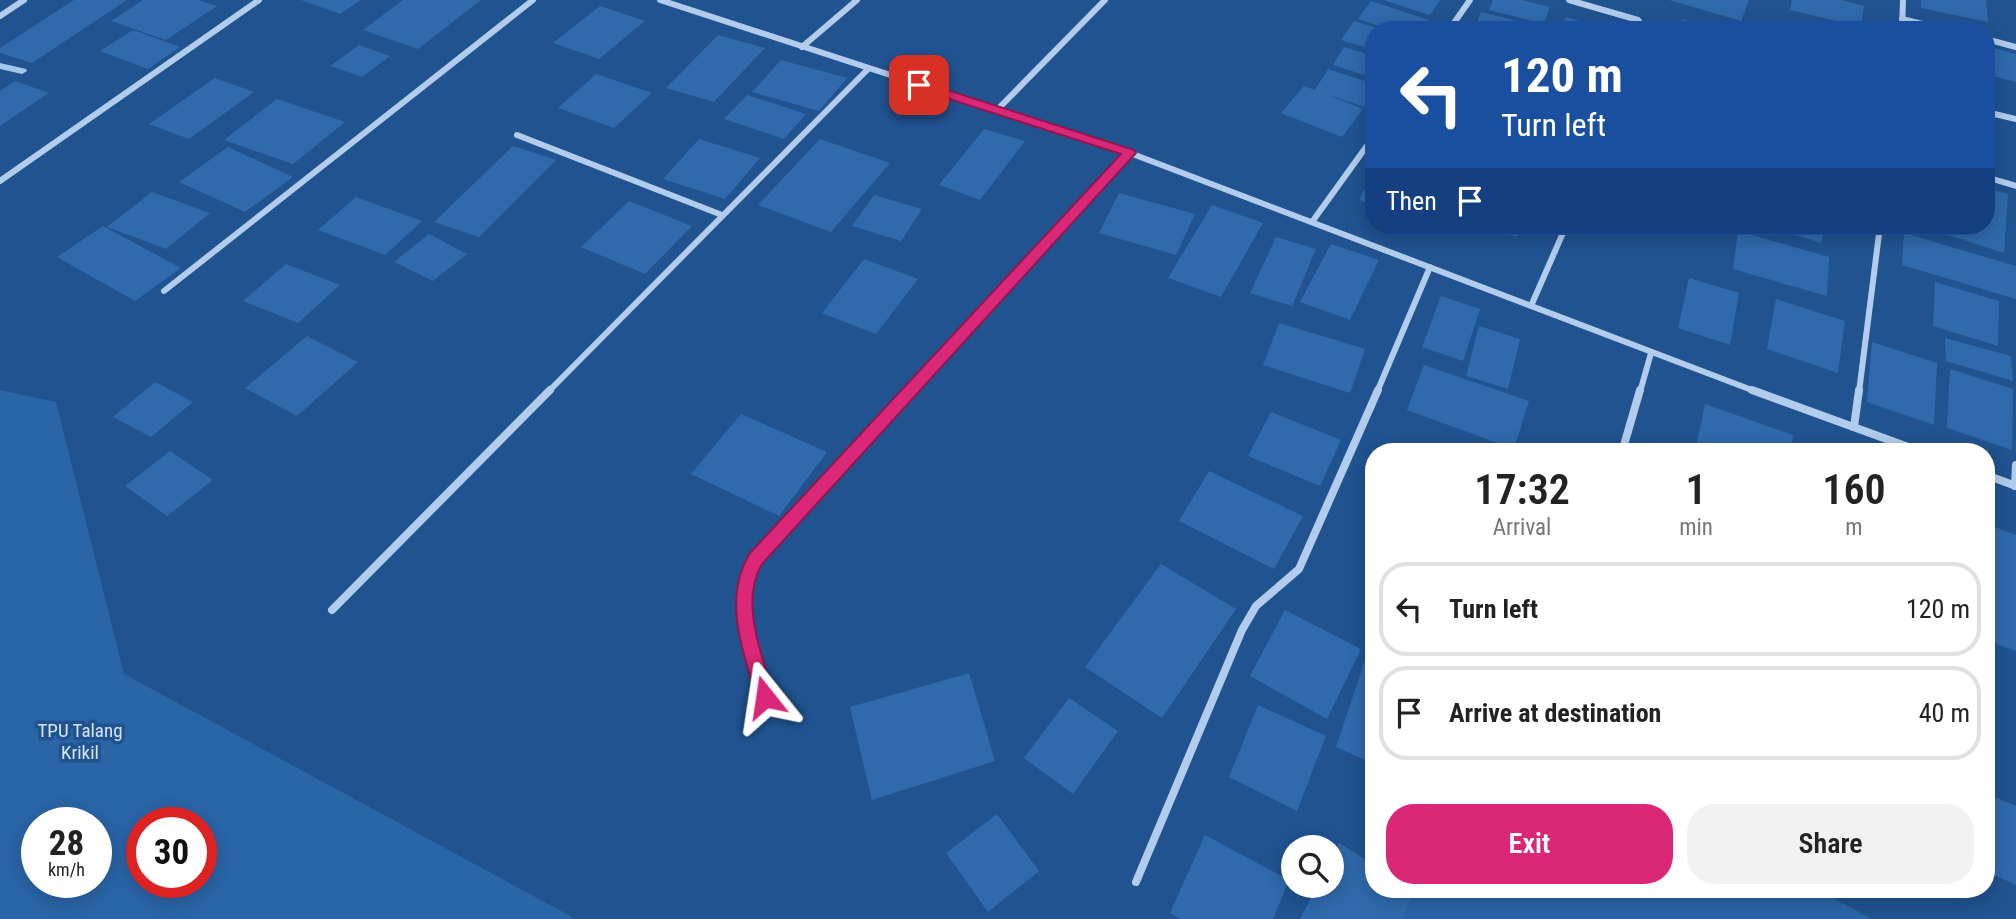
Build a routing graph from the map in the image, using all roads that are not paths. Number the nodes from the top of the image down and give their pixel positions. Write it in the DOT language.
graph roads {
  1 [pos="24,0"];
  2 [pos="259,0"];
  3 [pos="533,0"];
  4 [pos="660,0"];
  5 [pos="857,0"];
  6 [pos="1105,0"];
  7 [pos="1470,0"];
  8 [pos="1569,0"];
  9 [pos="1903,0"];
  10 [pos="0,16"];
  11 [pos="1902,19"];
  12 [pos="1455,21"];
  13 [pos="1639,21"];
  14 [pos="1910,21"];
  15 [pos="1995,41"];
  16 [pos="802,47"];
  17 [pos="2016,47"];
  18 [pos="868,69"];
  19 [pos="997,110"];
  20 [pos="1995,113"];
  21 [pos="2016,119"];
  22 [pos="517,135"];
  23 [pos="1365,148"];
  24 [pos="1130,153"];
  25 [pos="0,180"];
  26 [pos="1995,180"];
  27 [pos="2016,186"];
  28 [pos="722,215"];
  29 [pos="1312,222"];
  30 [pos="1562,235"];
  31 [pos="1879,235"];
  32 [pos="1430,267"];
  33 [pos="164,291"];
  34 [pos="1531,306"];
  35 [pos="1651,353"];
  36 [pos="1854,427"];
  37 [pos="1625,443"];
  38 [pos="1898,443"];
  39 [pos="2016,465"];
  40 [pos="1995,478"];
  41 [pos="2016,486"];
  42 [pos="332,610"];
  43 [pos="765,697"];
  44 [pos="1136,882"];
  1 -- 10 [label="street"];
  2 -- 25 [label="street"];
  3 -- 33 [label="street"];
  4 -- 16 [label="street"];
  5 -- 16 [label="street"];
  6 -- 19 [label="street"];
  7 -- 12 [label="street"];
  8 -- 13 [label="street"];
  9 -- 11 [label="street"];
  11 -- 14 [label="street"];
  15 -- 17 [label="street"];
  16 -- 18 [label="street"];
  18 -- 19 [label="street"];
  18 -- 28 [label="street"];
  19 -- 24 [label="street"];
  20 -- 21 [label="street"];
  22 -- 28 [label="street"];
  23 -- 29 [label="street"];
  24 -- 29 [label="street"];
  24 -- 43 [label="street"];
  26 -- 27 [label="street"];
  28 -- 42 [label="street"];
  29 -- 32 [label="street"];
  30 -- 34 [label="street"];
  31 -- 36 [label="street"];
  32 -- 34 [label="street"];
  32 -- 44 [label="street"];
  34 -- 35 [label="street"];
  35 -- 36 [label="street"];
  35 -- 37 [label="street"];
  36 -- 38 [label="street"];
  39 -- 41 [label="street"];
  40 -- 41 [label="street"];
}
